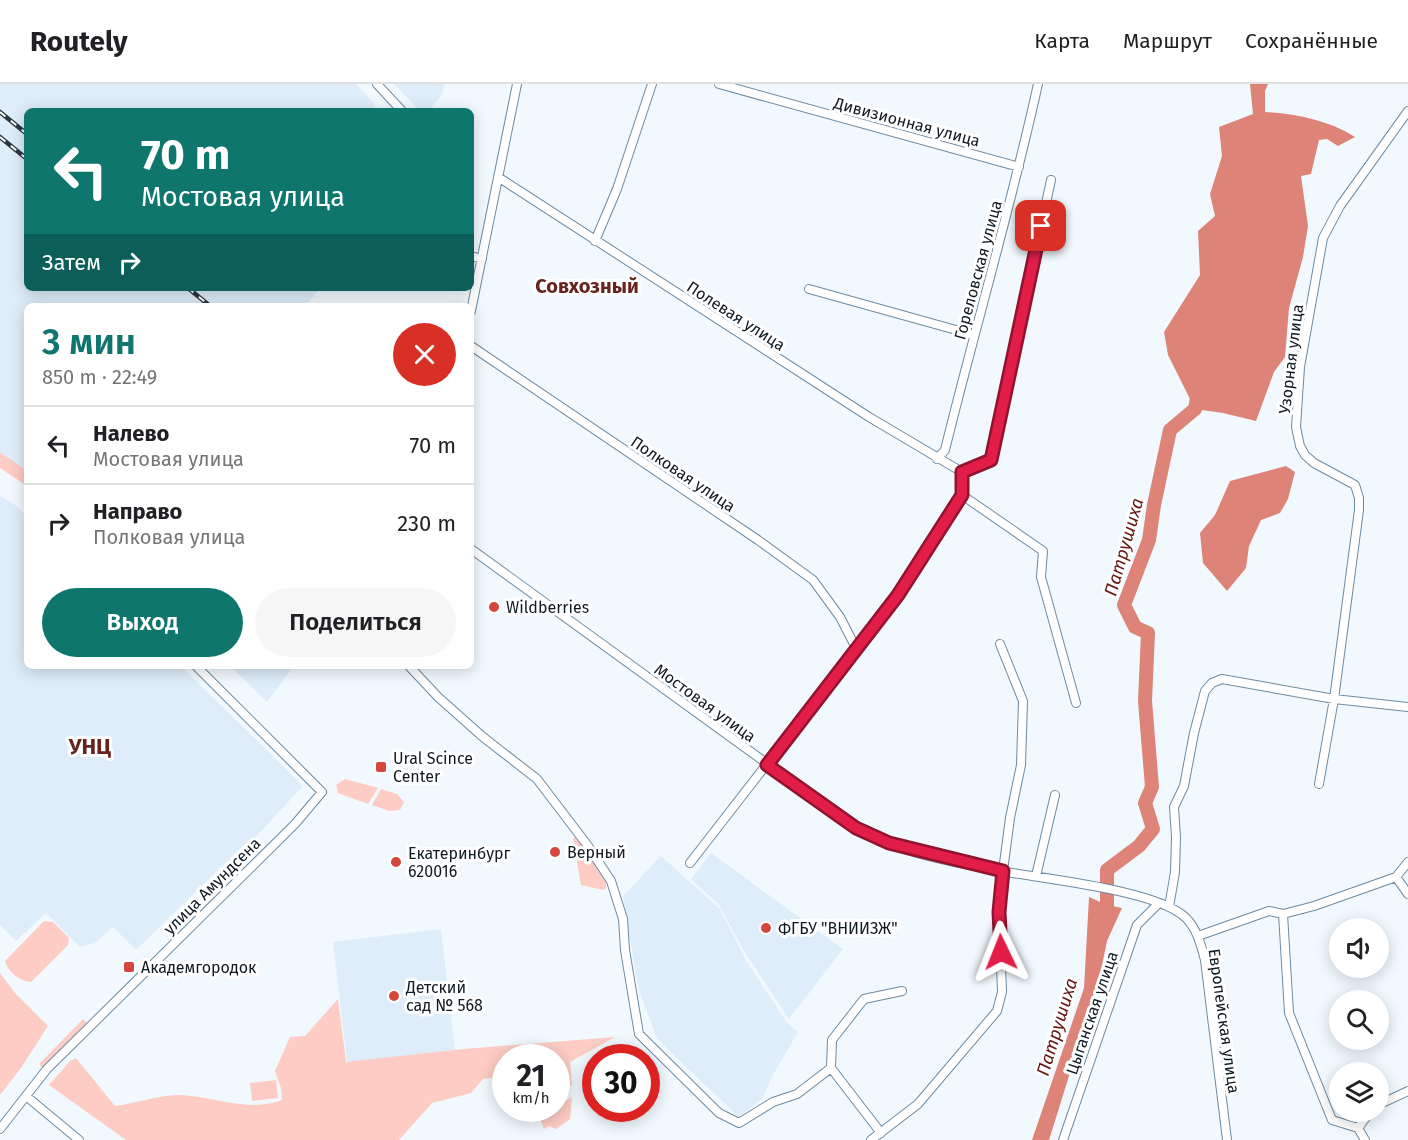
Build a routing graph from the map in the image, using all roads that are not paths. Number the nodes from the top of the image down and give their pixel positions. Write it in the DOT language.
graph roads {
  1 [pos="377,84"];
  2 [pos="517,84"];
  3 [pos="652,84"];
  4 [pos="719,84"];
  5 [pos="1038,84"];
  6 [pos="399,108"];
  7 [pos="1408,111"];
  8 [pos="1020,167"];
  9 [pos="498,177"];
  10 [pos="1051,180"];
  11 [pos="595,241"];
  12 [pos="474,257"];
  13 [pos="482,259"];
  14 [pos="809,289"];
  15 [pos="473,303"];
  16 [pos="974,335"];
  17 [pos="474,348"];
  18 [pos="938,459"];
  19 [pos="962,472"];
  20 [pos="962,495"];
  21 [pos="474,551"];
  22 [pos="1000,645"];
  23 [pos="856,648"];
  24 [pos="199,669"];
  25 [pos="412,669"];
  26 [pos="1334,699"];
  27 [pos="1076,703"];
  28 [pos="1408,706"];
  29 [pos="767,765"];
  30 [pos="1319,784"];
  31 [pos="1055,795"];
  32 [pos="1408,862"];
  33 [pos="690,864"];
  34 [pos="1003,871"];
  35 [pos="1036,876"];
  36 [pos="1396,877"];
  37 [pos="1408,894"];
  38 [pos="1146,898"];
  39 [pos="1160,903"];
  40 [pos="1169,907"];
  41 [pos="1282,914"];
  42 [pos="1198,936"];
  43 [pos="902,991"];
  44 [pos="831,1068"];
  45 [pos="1408,1091"];
  46 [pos="26,1096"];
  47 [pos="1389,1100"];
  48 [pos="1362,1122"];
  49 [pos="1358,1128"];
  50 [pos="0,1129"];
  51 [pos="881,1133"];
  52 [pos="79,1140"];
  53 [pos="871,1140"];
  54 [pos="1063,1140"];
  55 [pos="1227,1140"];
  56 [pos="1365,1140"];
  1 -- 6 [label="street"];
  2 -- 9 [label="street"];
  3 -- 11 [label="street"];
  4 -- 8 [label="street, Дивизионная улица"];
  5 -- 8 [label="street, Гореловская улица"];
  7 -- 26 [label="street, Узорная улица"];
  8 -- 16 [label="street, Гореловская улица"];
  9 -- 11 [label="street, Полевая улица"];
  9 -- 13 [label="street"];
  10 -- 19 [label="street"];
  11 -- 18 [label="street, Полевая улица"];
  12 -- 13 [label="street"];
  13 -- 15 [label="street"];
  14 -- 16 [label="street"];
  16 -- 18 [label="street, Гореловская улица"];
  17 -- 23 [label="street, Полковая улица"];
  18 -- 19 [label="street, Полевая улица"];
  19 -- 20 [label="street"];
  20 -- 23 [label="street"];
  20 -- 27 [label="street"];
  21 -- 29 [label="street, Мостовая улица"];
  22 -- 34 [label="street"];
  23 -- 29 [label="street"];
  24 -- 46 [label="street, улица Амундсена"];
  25 -- 44 [label="street"];
  26 -- 28 [label="street"];
  26 -- 30 [label="street, Узорная улица"];
  26 -- 40 [label="street"];
  29 -- 33 [label="street"];
  29 -- 34 [label="street, Мостовая улица"];
  31 -- 35 [label="street"];
  32 -- 36 [label="street"];
  34 -- 35 [label="street, Мостовая улица"];
  34 -- 51 [label="street"];
  35 -- 38 [label="street, Мостовая улица"];
  36 -- 37 [label="street"];
  36 -- 41 [label="street"];
  38 -- 39 [label="street, Европейская улица"];
  39 -- 40 [label="street, Европейская улица"];
  39 -- 54 [label="street, Цыганская улица"];
  40 -- 42 [label="street, Европейская улица"];
  41 -- 42 [label="street"];
  41 -- 49 [label="street"];
  42 -- 55 [label="street, Европейская улица"];
  43 -- 44 [label="street"];
  44 -- 51 [label="street"];
  45 -- 47 [label="street"];
  46 -- 50 [label="street, улица Амундсена"];
  46 -- 52 [label="street"];
  48 -- 49 [label="street"];
  49 -- 56 [label="street"];
  51 -- 53 [label="street"];
}
